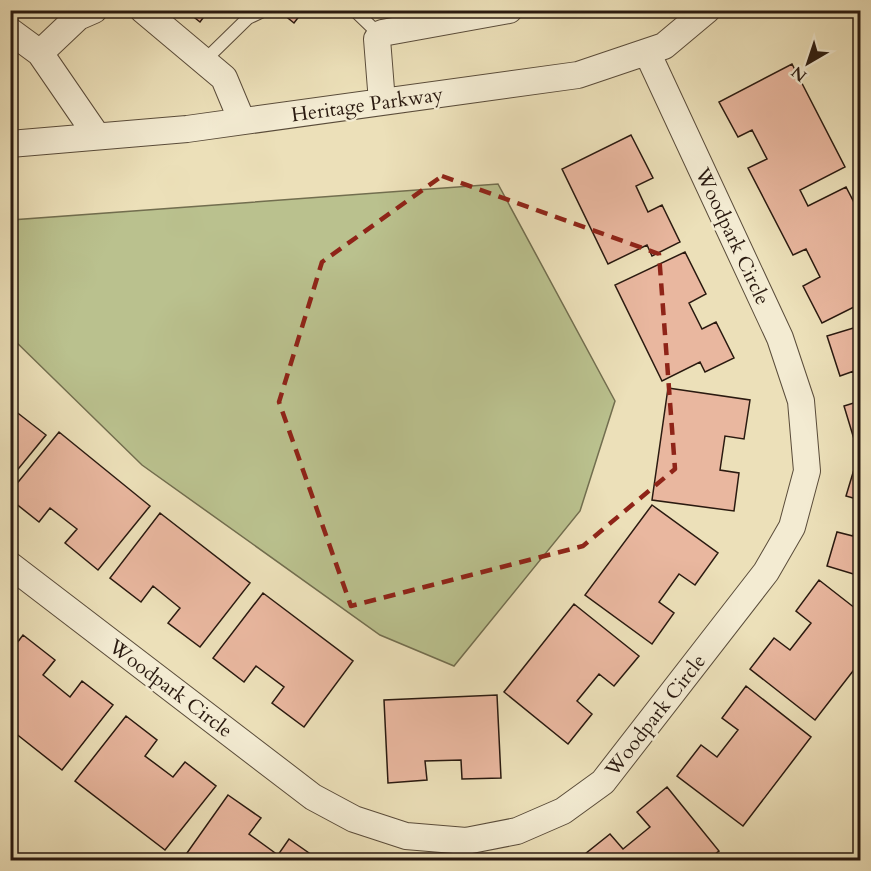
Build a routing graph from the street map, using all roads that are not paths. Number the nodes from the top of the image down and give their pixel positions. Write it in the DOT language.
graph roads {
  1 [pos="94,10"];
  2 [pos="143,10"];
  3 [pos="265,10"];
  4 [pos="354,10"];
  5 [pos="509,10"];
  6 [pos="707,10"];
  7 [pos="10,31"];
  8 [pos="380,35"];
  9 [pos="647,52"];
  10 [pos="40,53"];
  11 [pos="205,60"];
  12 [pos="382,102"];
  13 [pos="242,121"];
  14 [pos="97,136"];
  15 [pos="10,144"];
  16 [pos="10,565"];
  1 -- 10 [label="street"];
  2 -- 11 [label="street"];
  3 -- 11 [label="lane"];
  4 -- 8 [label="lane"];
  5 -- 8 [label="street"];
  6 -- 9 [label="street, Heritage Parkway"];
  7 -- 10 [label="street"];
  8 -- 12 [label="street"];
  9 -- 12 [label="street, Heritage Parkway"];
  9 -- 16 [label="street, Woodpark Circle"];
  10 -- 14 [label="street"];
  11 -- 13 [label="street"];
  12 -- 13 [label="street, Heritage Parkway"];
  13 -- 14 [label="street, Heritage Parkway"];
  14 -- 15 [label="street, Heritage Parkway"];
}
